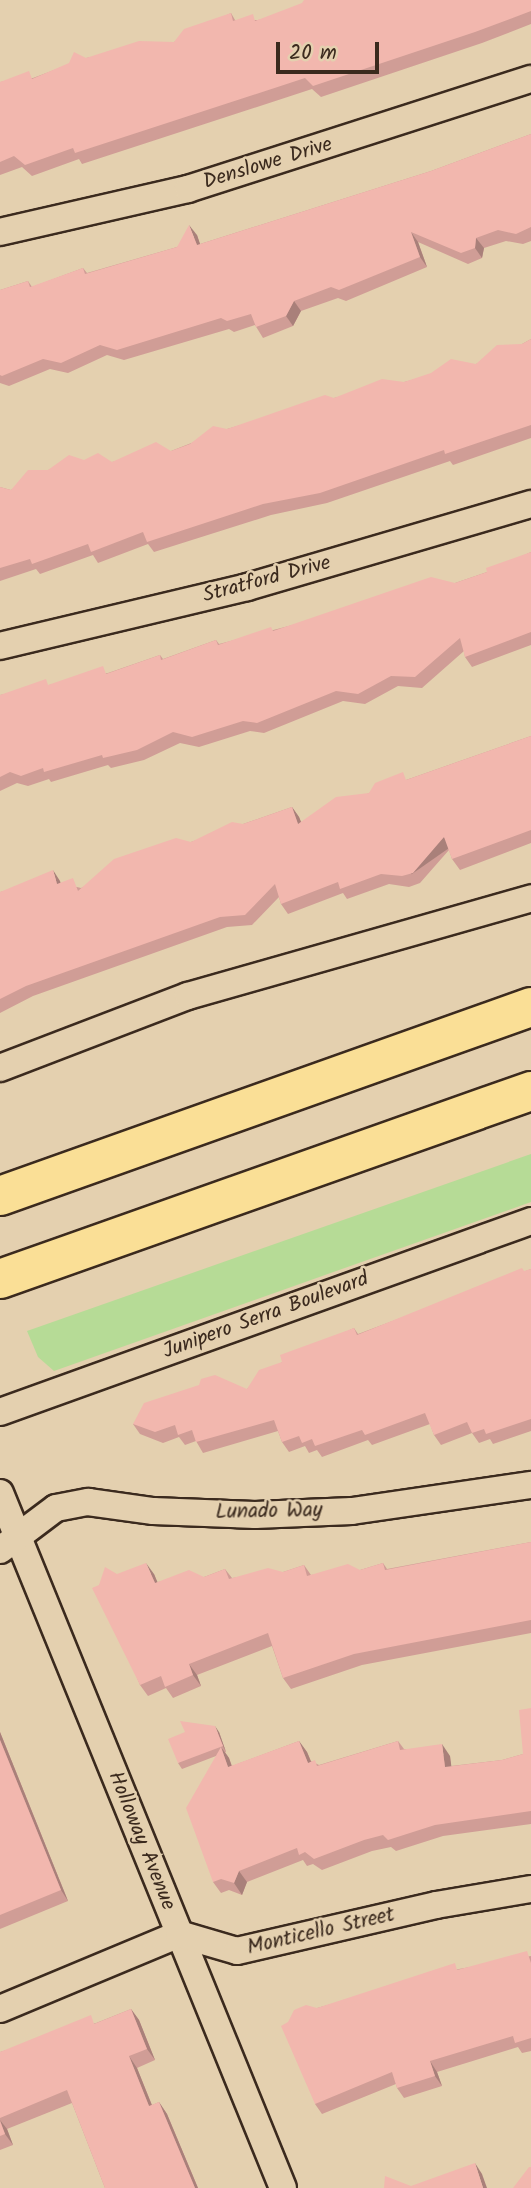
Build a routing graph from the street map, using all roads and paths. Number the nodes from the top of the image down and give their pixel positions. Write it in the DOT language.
graph roads {
  1 [pos="531,79"];
  2 [pos="0,232"];
  3 [pos="531,504"];
  4 [pos="0,646"];
  5 [pos="531,898"];
  6 [pos="531,1007"];
  7 [pos="0,1068"];
  8 [pos="531,1091"];
  9 [pos="0,1196"];
  10 [pos="531,1221"];
  11 [pos="0,1279"];
  12 [pos="0,1412"];
  13 [pos="531,1485"];
  14 [pos="0,1493"];
  15 [pos="8,1544"];
  16 [pos="531,1889"];
  17 [pos="179,1934"];
  18 [pos="0,2009"];
  19 [pos="283,2188"];
  1 -- 2 [label="street, Denslowe Drive"];
  3 -- 4 [label="street, Stratford Drive"];
  5 -- 7 [label="street"];
  6 -- 9 [label="main road"];
  8 -- 11 [label="main road"];
  10 -- 12 [label="street, Junipero Serra Boulevard"];
  13 -- 15 [label="street, Lunado Way"];
  14 -- 15 [label="street, Holloway Avenue"];
  15 -- 17 [label="street, Holloway Avenue"];
  16 -- 17 [label="street, Monticello Street"];
  17 -- 18 [label="street"];
  17 -- 19 [label="street, Holloway Avenue"];
}
